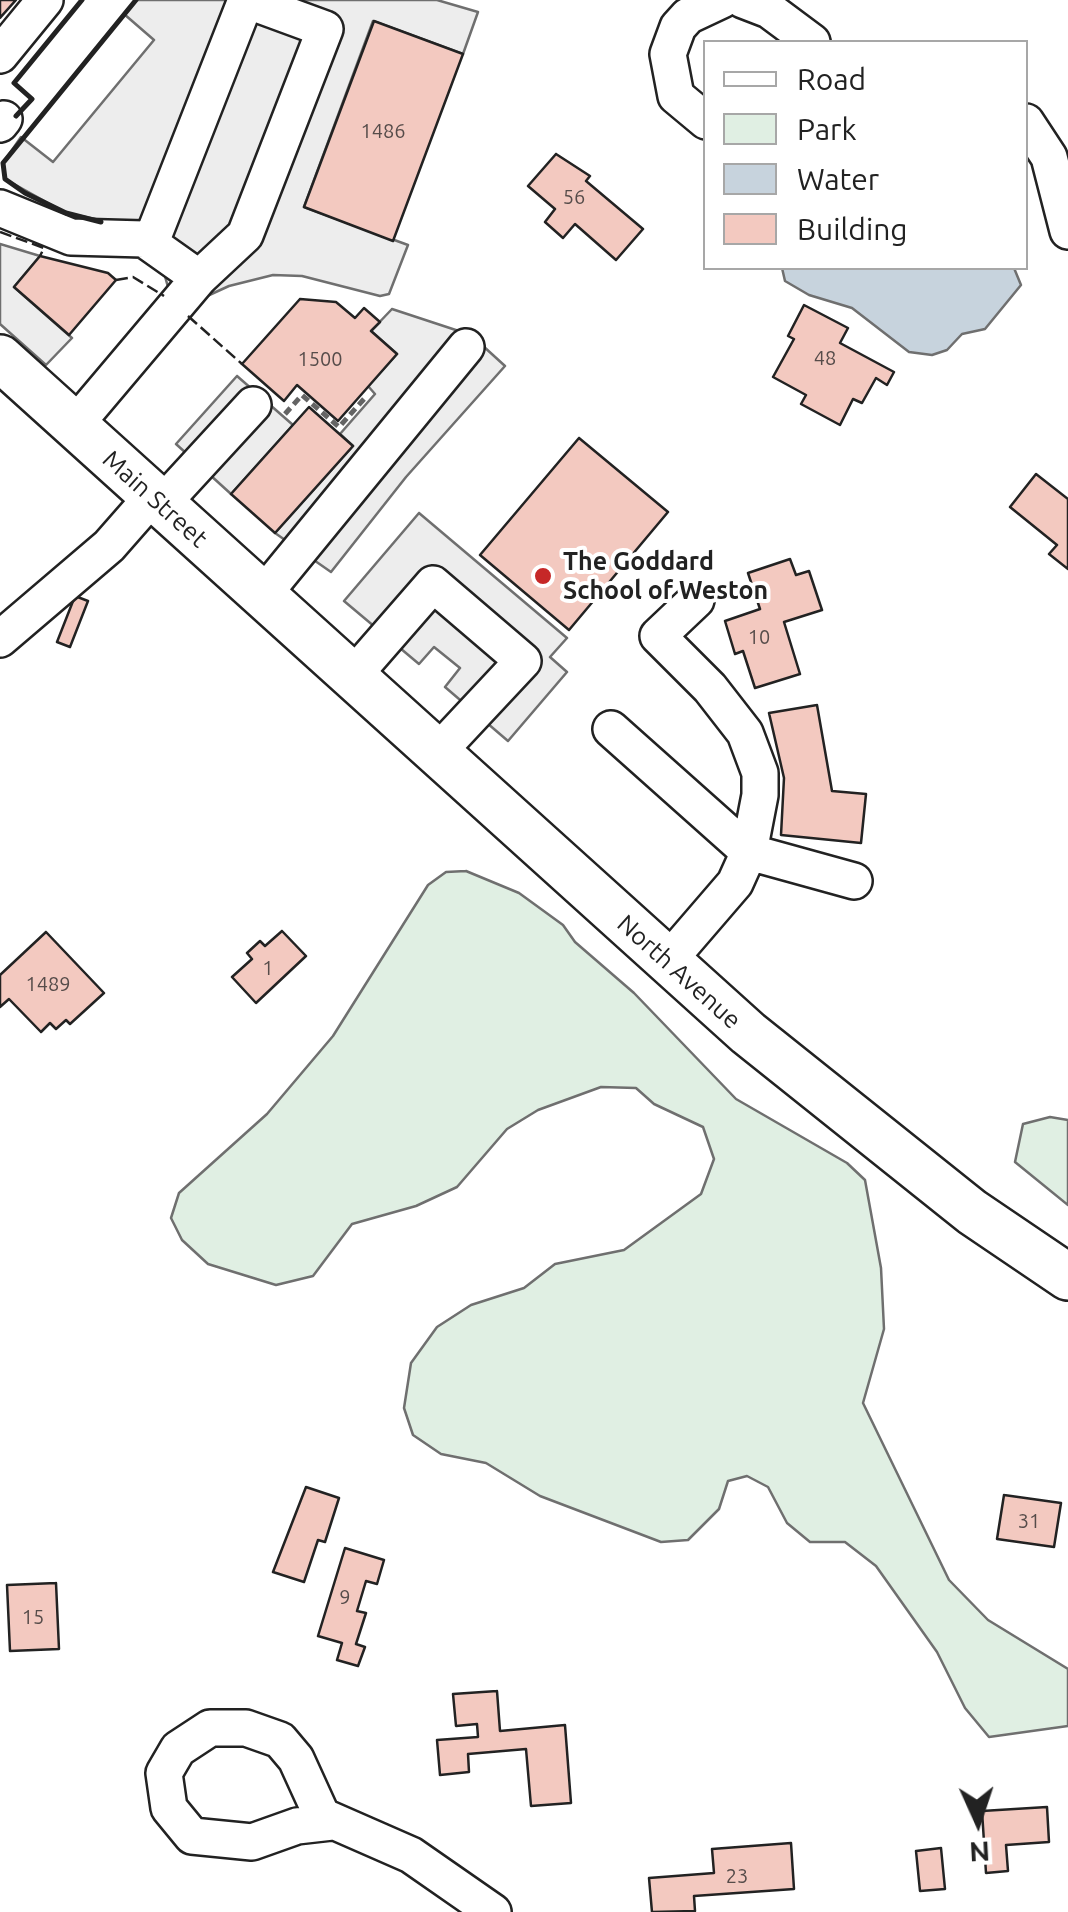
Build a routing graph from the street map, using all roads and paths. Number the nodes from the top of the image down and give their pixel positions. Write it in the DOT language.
graph roads {
  1 [pos="45,0"];
  2 [pos="722,0"];
  3 [pos="743,0"];
  4 [pos="809,40"];
  5 [pos="2,47"];
  6 [pos="703,118"];
  7 [pos="1028,125"];
  8 [pos="0,208"];
  9 [pos="1068,230"];
  10 [pos="151,242"];
  11 [pos="200,278"];
  12 [pos="466,347"];
  13 [pos="0,358"];
  14 [pos="364,399"];
  15 [pos="253,405"];
  16 [pos="74,426"];
  17 [pos="157,501"];
  18 [pos="262,596"];
  19 [pos="696,600"];
  20 [pos="0,639"];
  21 [pos="311,640"];
  22 [pos="352,677"];
  23 [pos="611,730"];
  24 [pos="436,754"];
  25 [pos="749,852"];
  26 [pos="854,881"];
  27 [pos="667,962"];
  28 [pos="1068,1277"];
  29 [pos="332,1822"];
  30 [pos="493,1912"];
  1 -- 5 [label="street"];
  2 -- 6 [label="street"];
  3 -- 4 [label="street"];
  7 -- 9 [label="street"];
  8 -- 10 [label="street"];
  10 -- 11 [label="street"];
  10 -- 11 [label="street"];
  11 -- 16 [label="street"];
  12 -- 18 [label="street"];
  13 -- 16 [label="main road, Main Street"];
  14 -- 15 [label="path"];
  15 -- 17 [label="street"];
  16 -- 17 [label="main road, Main Street"];
  17 -- 18 [label="main road, Main Street"];
  17 -- 20 [label="street"];
  18 -- 21 [label="main road, Main Street"];
  19 -- 25 [label="street"];
  21 -- 22 [label="main road, North Avenue"];
  22 -- 24 [label="main road, North Avenue"];
  22 -- 24 [label="street"];
  23 -- 25 [label="street"];
  24 -- 27 [label="main road, North Avenue"];
  25 -- 26 [label="street"];
  25 -- 27 [label="street"];
  27 -- 28 [label="main road, North Avenue"];
  29 -- 29 [label="street"];
  29 -- 30 [label="street"];
}
